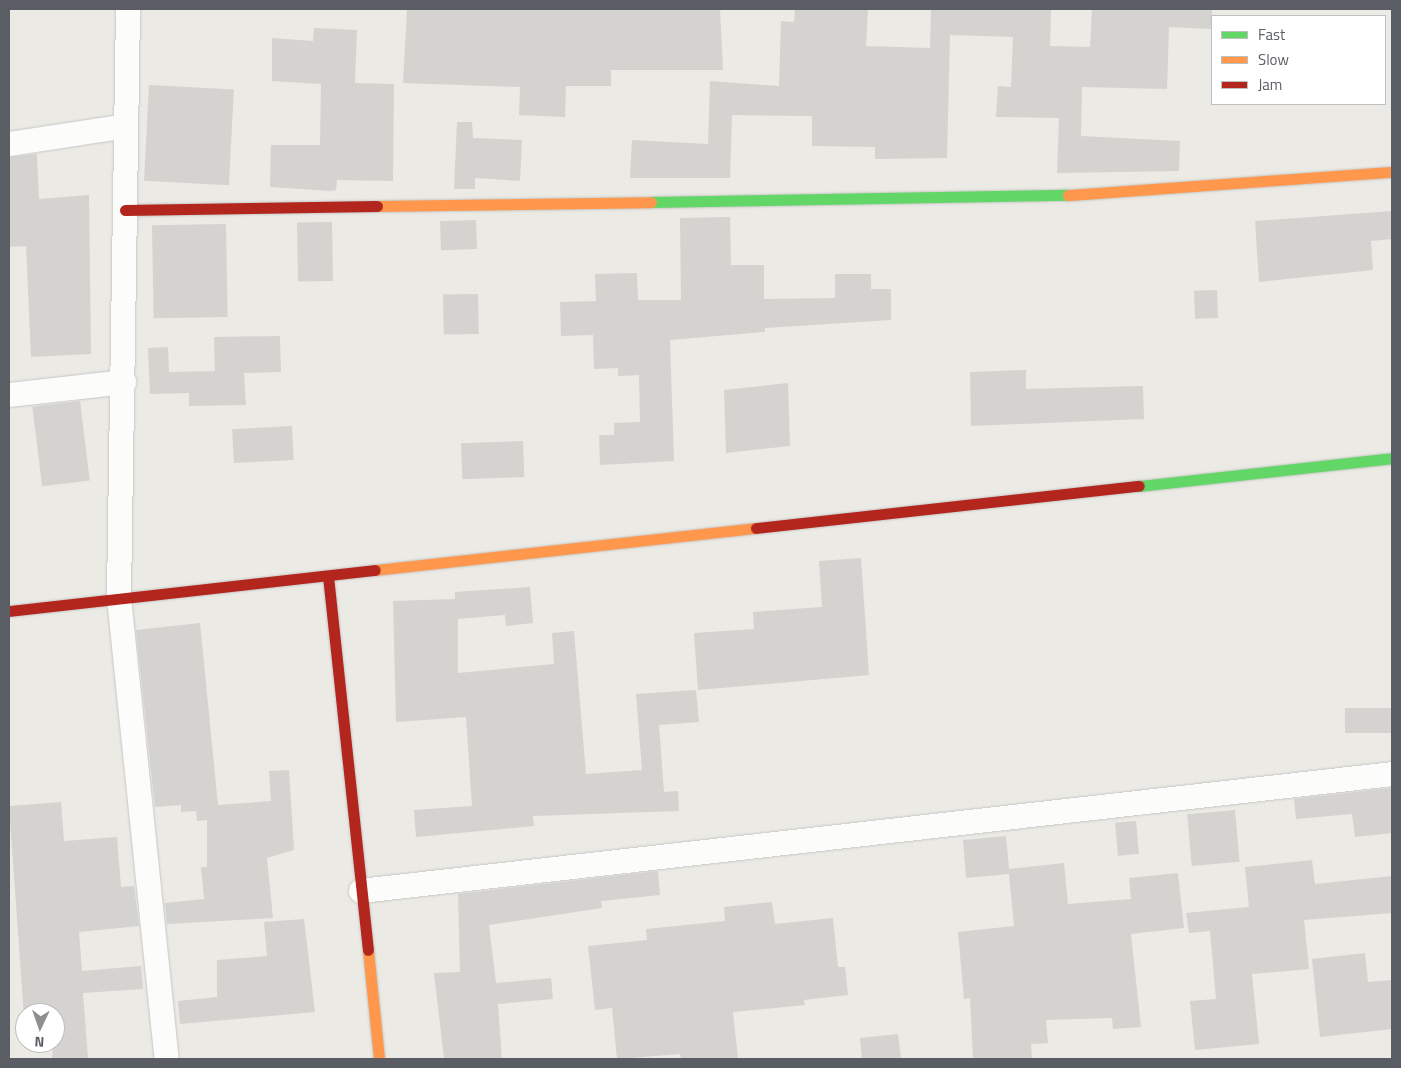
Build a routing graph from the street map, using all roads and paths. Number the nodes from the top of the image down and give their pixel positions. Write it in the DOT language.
graph roads {
  1 [pos="128,9"];
  2 [pos="126,126"];
  3 [pos="9,144"];
  4 [pos="1392,172"];
  5 [pos="126,210"];
  6 [pos="124,382"];
  7 [pos="9,395"];
  8 [pos="1392,458"];
  9 [pos="328,576"];
  10 [pos="119,598"];
  11 [pos="9,611"];
  12 [pos="1392,774"];
  13 [pos="361,891"];
  14 [pos="167,1059"];
  15 [pos="379,1059"];
  1 -- 2 [label="street"];
  2 -- 3 [label="street"];
  2 -- 5 [label="street"];
  4 -- 5 [label="street"];
  5 -- 6 [label="street"];
  6 -- 7 [label="street"];
  6 -- 10 [label="street"];
  8 -- 9 [label="street"];
  9 -- 10 [label="street"];
  9 -- 13 [label="street"];
  10 -- 11 [label="street"];
  10 -- 14 [label="street"];
  12 -- 13 [label="street"];
  13 -- 15 [label="street"];
}
